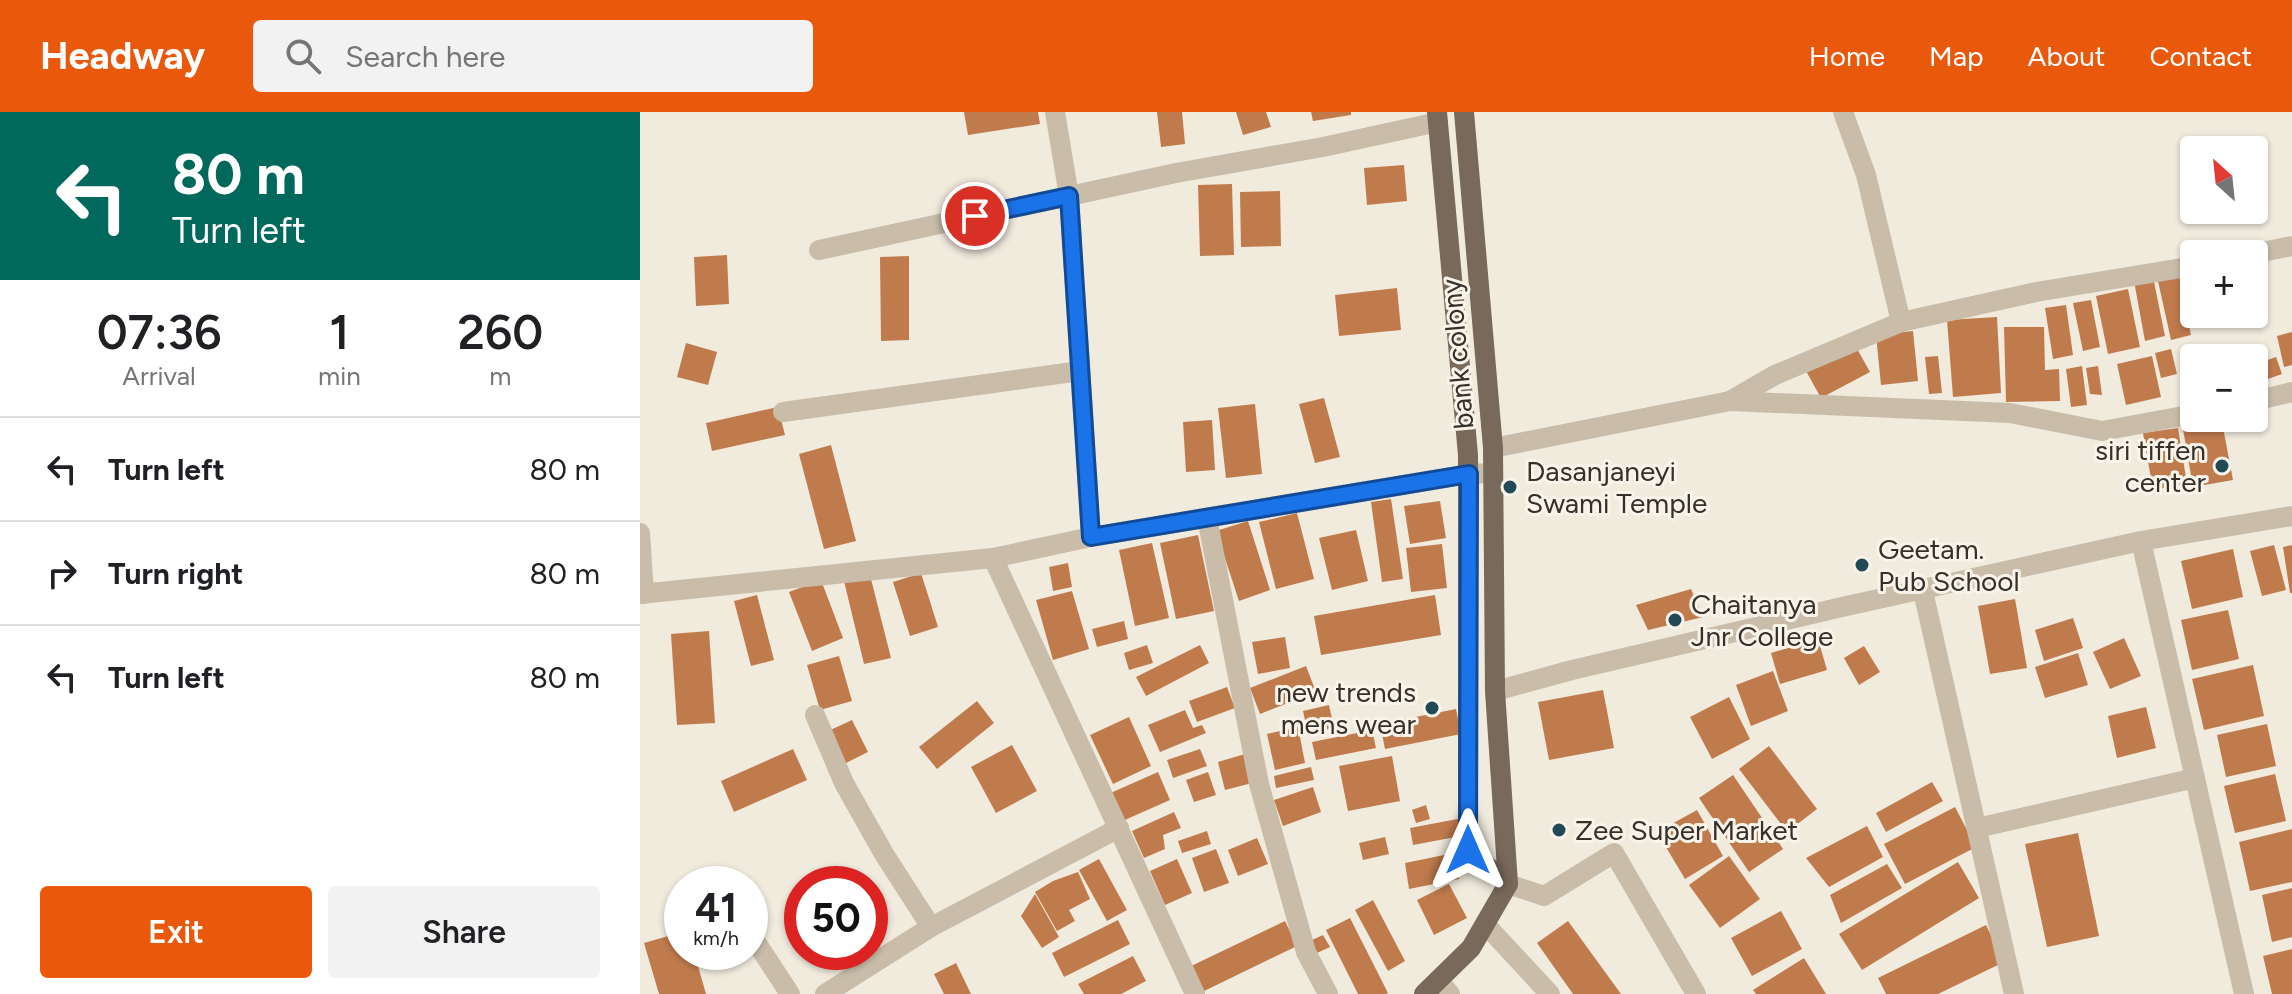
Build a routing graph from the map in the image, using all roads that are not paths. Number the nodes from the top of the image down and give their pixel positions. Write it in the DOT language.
graph roads {
  1 [pos="1055,112"];
  2 [pos="1464,112"];
  3 [pos="1843,112"];
  4 [pos="1438,117"];
  5 [pos="1069,196"];
  6 [pos="2292,246"];
  7 [pos="819,250"];
  8 [pos="2268,251"];
  9 [pos="2180,268"];
  10 [pos="1901,322"];
  11 [pos="1080,371"];
  12 [pos="2292,392"];
  13 [pos="2268,398"];
  14 [pos="1730,401"];
  15 [pos="783,412"];
  16 [pos="2180,417"];
  17 [pos="1493,448"];
  18 [pos="1493,473"];
  19 [pos="1469,474"];
  20 [pos="2292,516"];
  21 [pos="1207,518"];
  22 [pos="640,533"];
  23 [pos="1091,537"];
  24 [pos="2141,541"];
  25 [pos="993,558"];
  26 [pos="1923,591"];
  27 [pos="642,594"];
  28 [pos="1495,691"];
  29 [pos="815,715"];
  30 [pos="2195,778"];
  31 [pos="1119,828"];
  32 [pos="1977,828"];
  33 [pos="1508,884"];
  34 [pos="1485,924"];
  35 [pos="931,927"];
  36 [pos="768,960"];
  37 [pos="1437,989"];
  38 [pos="790,994"];
  39 [pos="825,994"];
  40 [pos="1195,994"];
  41 [pos="1328,994"];
  42 [pos="1550,994"];
  43 [pos="1696,994"];
  44 [pos="2014,994"];
  45 [pos="2244,994"];
  1 -- 5 [label="street"];
  2 -- 17 [label="main road, bank colony"];
  3 -- 10 [label="street"];
  4 -- 5 [label="street"];
  4 -- 19 [label="main road"];
  5 -- 7 [label="street"];
  5 -- 11 [label="street"];
  6 -- 8 [label="street"];
  9 -- 10 [label="street"];
  10 -- 14 [label="street"];
  11 -- 15 [label="street"];
  11 -- 23 [label="street"];
  12 -- 13 [label="street"];
  14 -- 16 [label="street"];
  14 -- 17 [label="street"];
  17 -- 18 [label="main road, bank colony"];
  18 -- 19 [label="street"];
  18 -- 28 [label="main road, bank colony"];
  19 -- 21 [label="street"];
  19 -- 33 [label="main road"];
  20 -- 24 [label="street"];
  21 -- 23 [label="street"];
  21 -- 41 [label="street"];
  22 -- 27 [label="street"];
  23 -- 25 [label="street"];
  24 -- 26 [label="street"];
  24 -- 30 [label="street"];
  25 -- 27 [label="street"];
  25 -- 31 [label="street"];
  26 -- 28 [label="street"];
  26 -- 32 [label="street"];
  28 -- 33 [label="main road, bank colony"];
  29 -- 35 [label="street"];
  30 -- 32 [label="street"];
  30 -- 45 [label="street"];
  31 -- 35 [label="street"];
  31 -- 40 [label="street"];
  32 -- 44 [label="street"];
  33 -- 34 [label="main road"];
  33 -- 43 [label="street"];
  34 -- 37 [label="main road"];
  34 -- 42 [label="street"];
  35 -- 39 [label="street"];
  36 -- 38 [label="street"];
}
